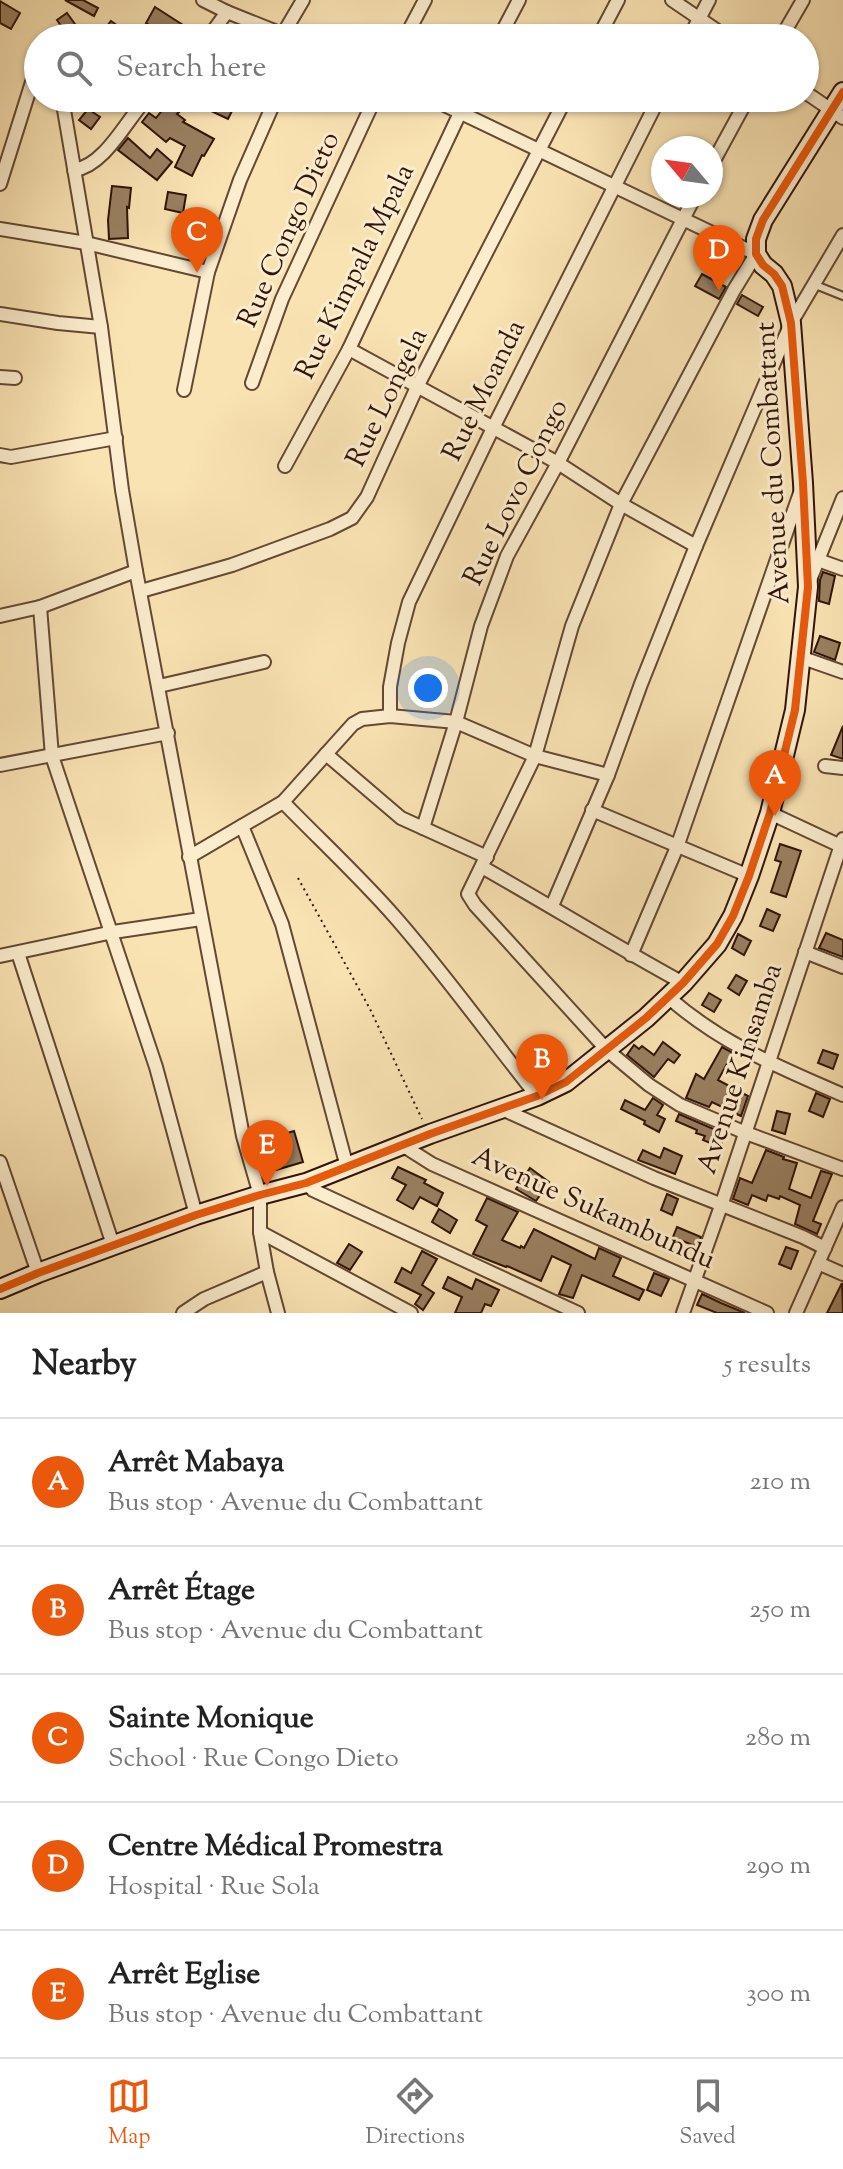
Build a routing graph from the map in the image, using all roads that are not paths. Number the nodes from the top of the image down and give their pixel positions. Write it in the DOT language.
graph roads {
  1 [pos="203,0"];
  2 [pos="303,0"];
  3 [pos="425,0"];
  4 [pos="519,0"];
  5 [pos="618,0"];
  6 [pos="672,0"];
  7 [pos="709,0"];
  8 [pos="803,0"];
  9 [pos="227,12"];
  10 [pos="699,18"];
  11 [pos="218,24"];
  12 [pos="258,24"];
  13 [pos="293,24"];
  14 [pos="412,24"];
  15 [pos="506,24"];
  16 [pos="605,24"];
  17 [pos="696,24"];
  18 [pos="708,24"];
  19 [pos="789,24"];
  20 [pos="843,92"];
  21 [pos="819,101"];
  22 [pos="24,102"];
  23 [pos="64,112"];
  24 [pos="135,112"];
  25 [pos="270,112"];
  26 [pos="369,112"];
  27 [pos="460,112"];
  28 [pos="462,112"];
  29 [pos="559,112"];
  30 [pos="652,112"];
  31 [pos="740,112"];
  32 [pos="838,114"];
  33 [pos="723,144"];
  34 [pos="538,151"];
  35 [pos="4,158"];
  36 [pos="74,170"];
  37 [pos="0,184"];
  38 [pos="614,187"];
  39 [pos="689,208"];
  40 [pos="683,219"];
  41 [pos="0,229"];
  42 [pos="843,235"];
  43 [pos="86,243"];
  44 [pos="756,254"];
  45 [pos="208,272"];
  46 [pos="813,283"];
  47 [pos="843,296"];
  48 [pos="0,314"];
  49 [pos="791,323"];
  50 [pos="101,327"];
  51 [pos="349,349"];
  52 [pos="0,377"];
  53 [pos="15,378"];
  54 [pos="252,383"];
  55 [pos="417,387"];
  56 [pos="184,390"];
  57 [pos="493,428"];
  58 [pos="116,438"];
  59 [pos="0,455"];
  60 [pos="558,463"];
  61 [pos="285,466"];
  62 [pos="803,483"];
  63 [pos="843,498"];
  64 [pos="621,504"];
  65 [pos="696,546"];
  66 [pos="818,560"];
  67 [pos="843,569"];
  68 [pos="136,571"];
  69 [pos="808,587"];
  70 [pos="141,591"];
  71 [pos="40,607"];
  72 [pos="0,616"];
  73 [pos="800,657"];
  74 [pos="264,662"];
  75 [pos="843,672"];
  76 [pos="159,686"];
  77 [pos="390,716"];
  78 [pos="456,722"];
  79 [pos="168,733"];
  80 [pos="326,754"];
  81 [pos="52,756"];
  82 [pos="535,756"];
  83 [pos="0,765"];
  84 [pos="825,766"];
  85 [pos="843,768"];
  86 [pos="608,775"];
  87 [pos="283,802"];
  88 [pos="592,810"];
  89 [pos="770,813"];
  90 [pos="242,826"];
  91 [pos="423,828"];
  92 [pos="842,844"];
  93 [pos="677,847"];
  94 [pos="189,857"];
  95 [pos="484,862"];
  96 [pos="749,876"];
  97 [pos="552,906"];
  98 [pos="201,919"];
  99 [pos="113,932"];
  100 [pos="805,952"];
  101 [pos="18,953"];
  102 [pos="631,955"];
  103 [pos="0,956"];
  104 [pos="843,967"];
  105 [pos="683,983"];
  106 [pos="668,997"];
  107 [pos="607,1050"];
  108 [pos="769,1063"];
  109 [pos="843,1095"];
  110 [pos="537,1096"];
  111 [pos="502,1109"];
  112 [pos="746,1133"];
  113 [pos="402,1145"];
  114 [pos="0,1162"];
  115 [pos="347,1167"];
  116 [pos="843,1169"];
  117 [pos="306,1183"];
  118 [pos="260,1195"];
  119 [pos="721,1206"];
  120 [pos="843,1207"];
  121 [pos="196,1215"];
  122 [pos="260,1232"];
  123 [pos="113,1245"];
  124 [pos="825,1248"];
  125 [pos="818,1263"];
  126 [pos="267,1272"];
  127 [pos="38,1273"];
  128 [pos="843,1274"];
  129 [pos="694,1280"];
  130 [pos="0,1289"];
  131 [pos="183,1313"];
  132 [pos="278,1313"];
  133 [pos="411,1313"];
  134 [pos="578,1313"];
  135 [pos="683,1313"];
  136 [pos="767,1313"];
  137 [pos="796,1313"];
  1 -- 9 [label="street"];
  2 -- 13 [label="street"];
  3 -- 14 [label="street"];
  4 -- 15 [label="street"];
  5 -- 16 [label="street"];
  6 -- 10 [label="street"];
  7 -- 10 [label="street"];
  8 -- 19 [label="street"];
  9 -- 11 [label="street"];
  9 -- 12 [label="street"];
  10 -- 17 [label="street"];
  10 -- 18 [label="street"];
  20 -- 32 [label="street"];
  21 -- 32 [label="street"];
  22 -- 35 [label="street"];
  23 -- 36 [label="street"];
  24 -- 36 [label="street"];
  25 -- 45 [label="street"];
  26 -- 54 [label="street, Rue Congo Dieto"];
  27 -- 51 [label="street, Rue Kimpala Mpala"];
  28 -- 34 [label="street"];
  29 -- 34 [label="street, Rue Longela"];
  30 -- 38 [label="street, Rue Moanda"];
  31 -- 33 [label="street"];
  32 -- 44 [label="street"];
  34 -- 38 [label="street"];
  34 -- 55 [label="street, Rue Longela"];
  35 -- 37 [label="street"];
  36 -- 43 [label="street"];
  38 -- 40 [label="street"];
  38 -- 57 [label="street, Rue Moanda"];
  39 -- 40 [label="street, Rue Lovo Congo"];
  40 -- 44 [label="street"];
  40 -- 60 [label="street, Rue Lovo Congo"];
  41 -- 43 [label="street"];
  42 -- 46 [label="street"];
  43 -- 45 [label="street"];
  43 -- 50 [label="street"];
  44 -- 49 [label="street, Avenue du Combattant"];
  44 -- 64 [label="street"];
  45 -- 56 [label="street"];
  46 -- 47 [label="lane"];
  46 -- 49 [label="street"];
  48 -- 50 [label="street"];
  49 -- 62 [label="street, Avenue du Combattant"];
  49 -- 65 [label="street"];
  50 -- 58 [label="street"];
  51 -- 55 [label="street"];
  51 -- 61 [label="street, Rue Kimpala Mpala"];
  52 -- 53 [label="street"];
  55 -- 57 [label="street"];
  55 -- 70 [label="street, Rue Longela"];
  57 -- 60 [label="street"];
  57 -- 77 [label="street, Rue Moanda"];
  58 -- 59 [label="street"];
  58 -- 68 [label="street"];
  60 -- 64 [label="street"];
  60 -- 78 [label="street, Rue Lovo Congo"];
  62 -- 69 [label="street, Avenue du Combattant"];
  62 -- 93 [label="street"];
  63 -- 66 [label="street"];
  64 -- 65 [label="street"];
  64 -- 82 [label="street"];
  65 -- 86 [label="street"];
  66 -- 67 [label="street"];
  66 -- 69 [label="street"];
  68 -- 70 [label="street"];
  68 -- 71 [label="street"];
  69 -- 73 [label="street, Avenue du Combattant"];
  70 -- 76 [label="street"];
  71 -- 72 [label="street"];
  71 -- 81 [label="street"];
  73 -- 75 [label="street"];
  73 -- 89 [label="street, Avenue du Combattant"];
  74 -- 76 [label="street"];
  76 -- 79 [label="street"];
  77 -- 78 [label="street"];
  77 -- 80 [label="street"];
  78 -- 82 [label="street"];
  78 -- 91 [label="street, Rue Lovo Congo"];
  79 -- 81 [label="street"];
  79 -- 94 [label="street"];
  80 -- 87 [label="street"];
  80 -- 91 [label="street"];
  81 -- 83 [label="street"];
  81 -- 99 [label="street"];
  82 -- 86 [label="street"];
  82 -- 95 [label="street"];
  84 -- 85 [label="street"];
  86 -- 88 [label="street"];
  87 -- 90 [label="street"];
  87 -- 110 [label="street"];
  88 -- 93 [label="street"];
  88 -- 97 [label="street"];
  89 -- 92 [label="street"];
  89 -- 96 [label="street, Avenue du Combattant"];
  90 -- 94 [label="street"];
  90 -- 115 [label="street"];
  91 -- 95 [label="street"];
  92 -- 100 [label="street, Avenue Kinsamba"];
  93 -- 96 [label="street"];
  93 -- 102 [label="street"];
  94 -- 98 [label="street"];
  95 -- 97 [label="street"];
  95 -- 107 [label="street"];
  96 -- 105 [label="street, Avenue du Combattant"];
  97 -- 102 [label="street"];
  98 -- 99 [label="street"];
  98 -- 118 [label="street"];
  99 -- 101 [label="street"];
  99 -- 121 [label="street"];
  100 -- 104 [label="street"];
  100 -- 108 [label="street, Avenue Kinsamba"];
  101 -- 103 [label="street"];
  101 -- 123 [label="street"];
  102 -- 105 [label="street"];
  105 -- 106 [label="street, Avenue du Combattant"];
  106 -- 107 [label="street, Avenue du Combattant"];
  106 -- 108 [label="street"];
  107 -- 110 [label="street, Avenue du Combattant"];
  107 -- 112 [label="street"];
  108 -- 109 [label="street"];
  108 -- 112 [label="street, Avenue Kinsamba"];
  110 -- 111 [label="street, Avenue du Combattant"];
  111 -- 113 [label="street, Avenue du Combattant"];
  111 -- 119 [label="street"];
  112 -- 116 [label="street"];
  112 -- 119 [label="street, Avenue Kinsamba"];
  113 -- 115 [label="street, Avenue du Combattant"];
  113 -- 129 [label="street, Avenue Sukambundu"];
  114 -- 127 [label="street"];
  115 -- 117 [label="street, Avenue du Combattant"];
  117 -- 118 [label="street, Avenue du Combattant"];
  117 -- 134 [label="street"];
  118 -- 121 [label="street, Avenue du Combattant"];
  118 -- 122 [label="street"];
  119 -- 124 [label="street"];
  119 -- 129 [label="street, Avenue Kinsamba"];
  120 -- 124 [label="street"];
  121 -- 123 [label="street, Avenue du Combattant"];
  122 -- 126 [label="street"];
  122 -- 133 [label="street"];
  123 -- 127 [label="street, Avenue du Combattant"];
  124 -- 125 [label="street"];
  125 -- 128 [label="street"];
  125 -- 137 [label="street"];
  126 -- 131 [label="street"];
  126 -- 132 [label="street"];
  127 -- 130 [label="street, Avenue du Combattant"];
  129 -- 135 [label="street, Avenue Kinsamba"];
  129 -- 136 [label="street, Avenue Sukambundu"];
}
